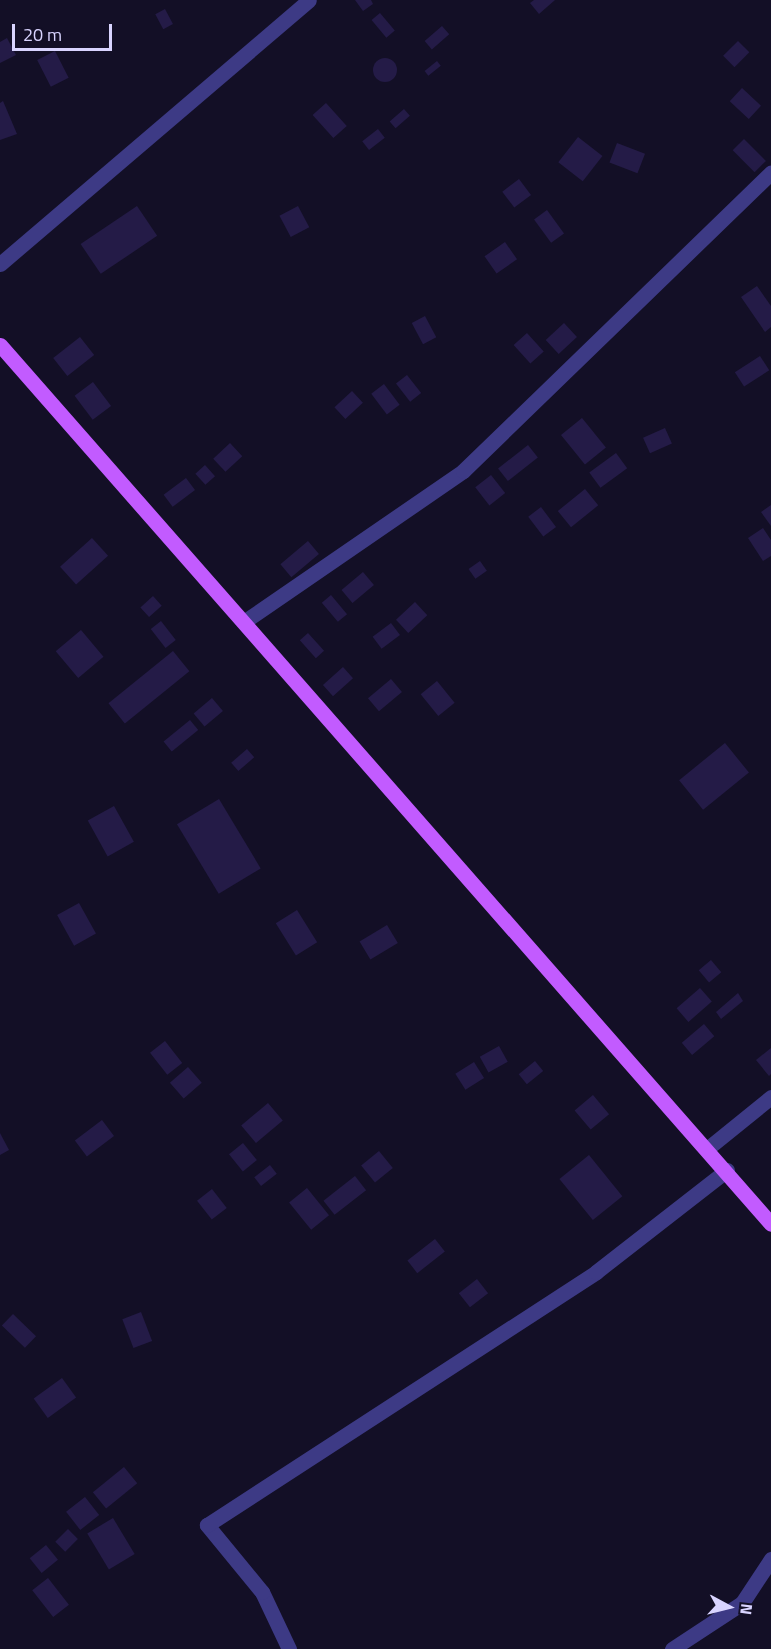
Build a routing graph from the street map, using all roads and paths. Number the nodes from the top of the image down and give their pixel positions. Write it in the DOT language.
graph roads {
  1 [pos="309,0"];
  2 [pos="771,173"];
  3 [pos="0,264"];
  4 [pos="0,345"];
  5 [pos="245,621"];
  6 [pos="771,1096"];
  7 [pos="708,1148"];
  8 [pos="727,1170"];
  9 [pos="771,1224"];
  10 [pos="771,1559"];
  11 [pos="289,1649"];
  12 [pos="672,1649"];
  1 -- 3 [label="street"];
  2 -- 5 [label="street"];
  4 -- 5 [label="main road"];
  5 -- 7 [label="main road"];
  6 -- 7 [label="street"];
  7 -- 8 [label="main road"];
  8 -- 9 [label="main road"];
  8 -- 11 [label="street"];
  10 -- 12 [label="street"];
}
